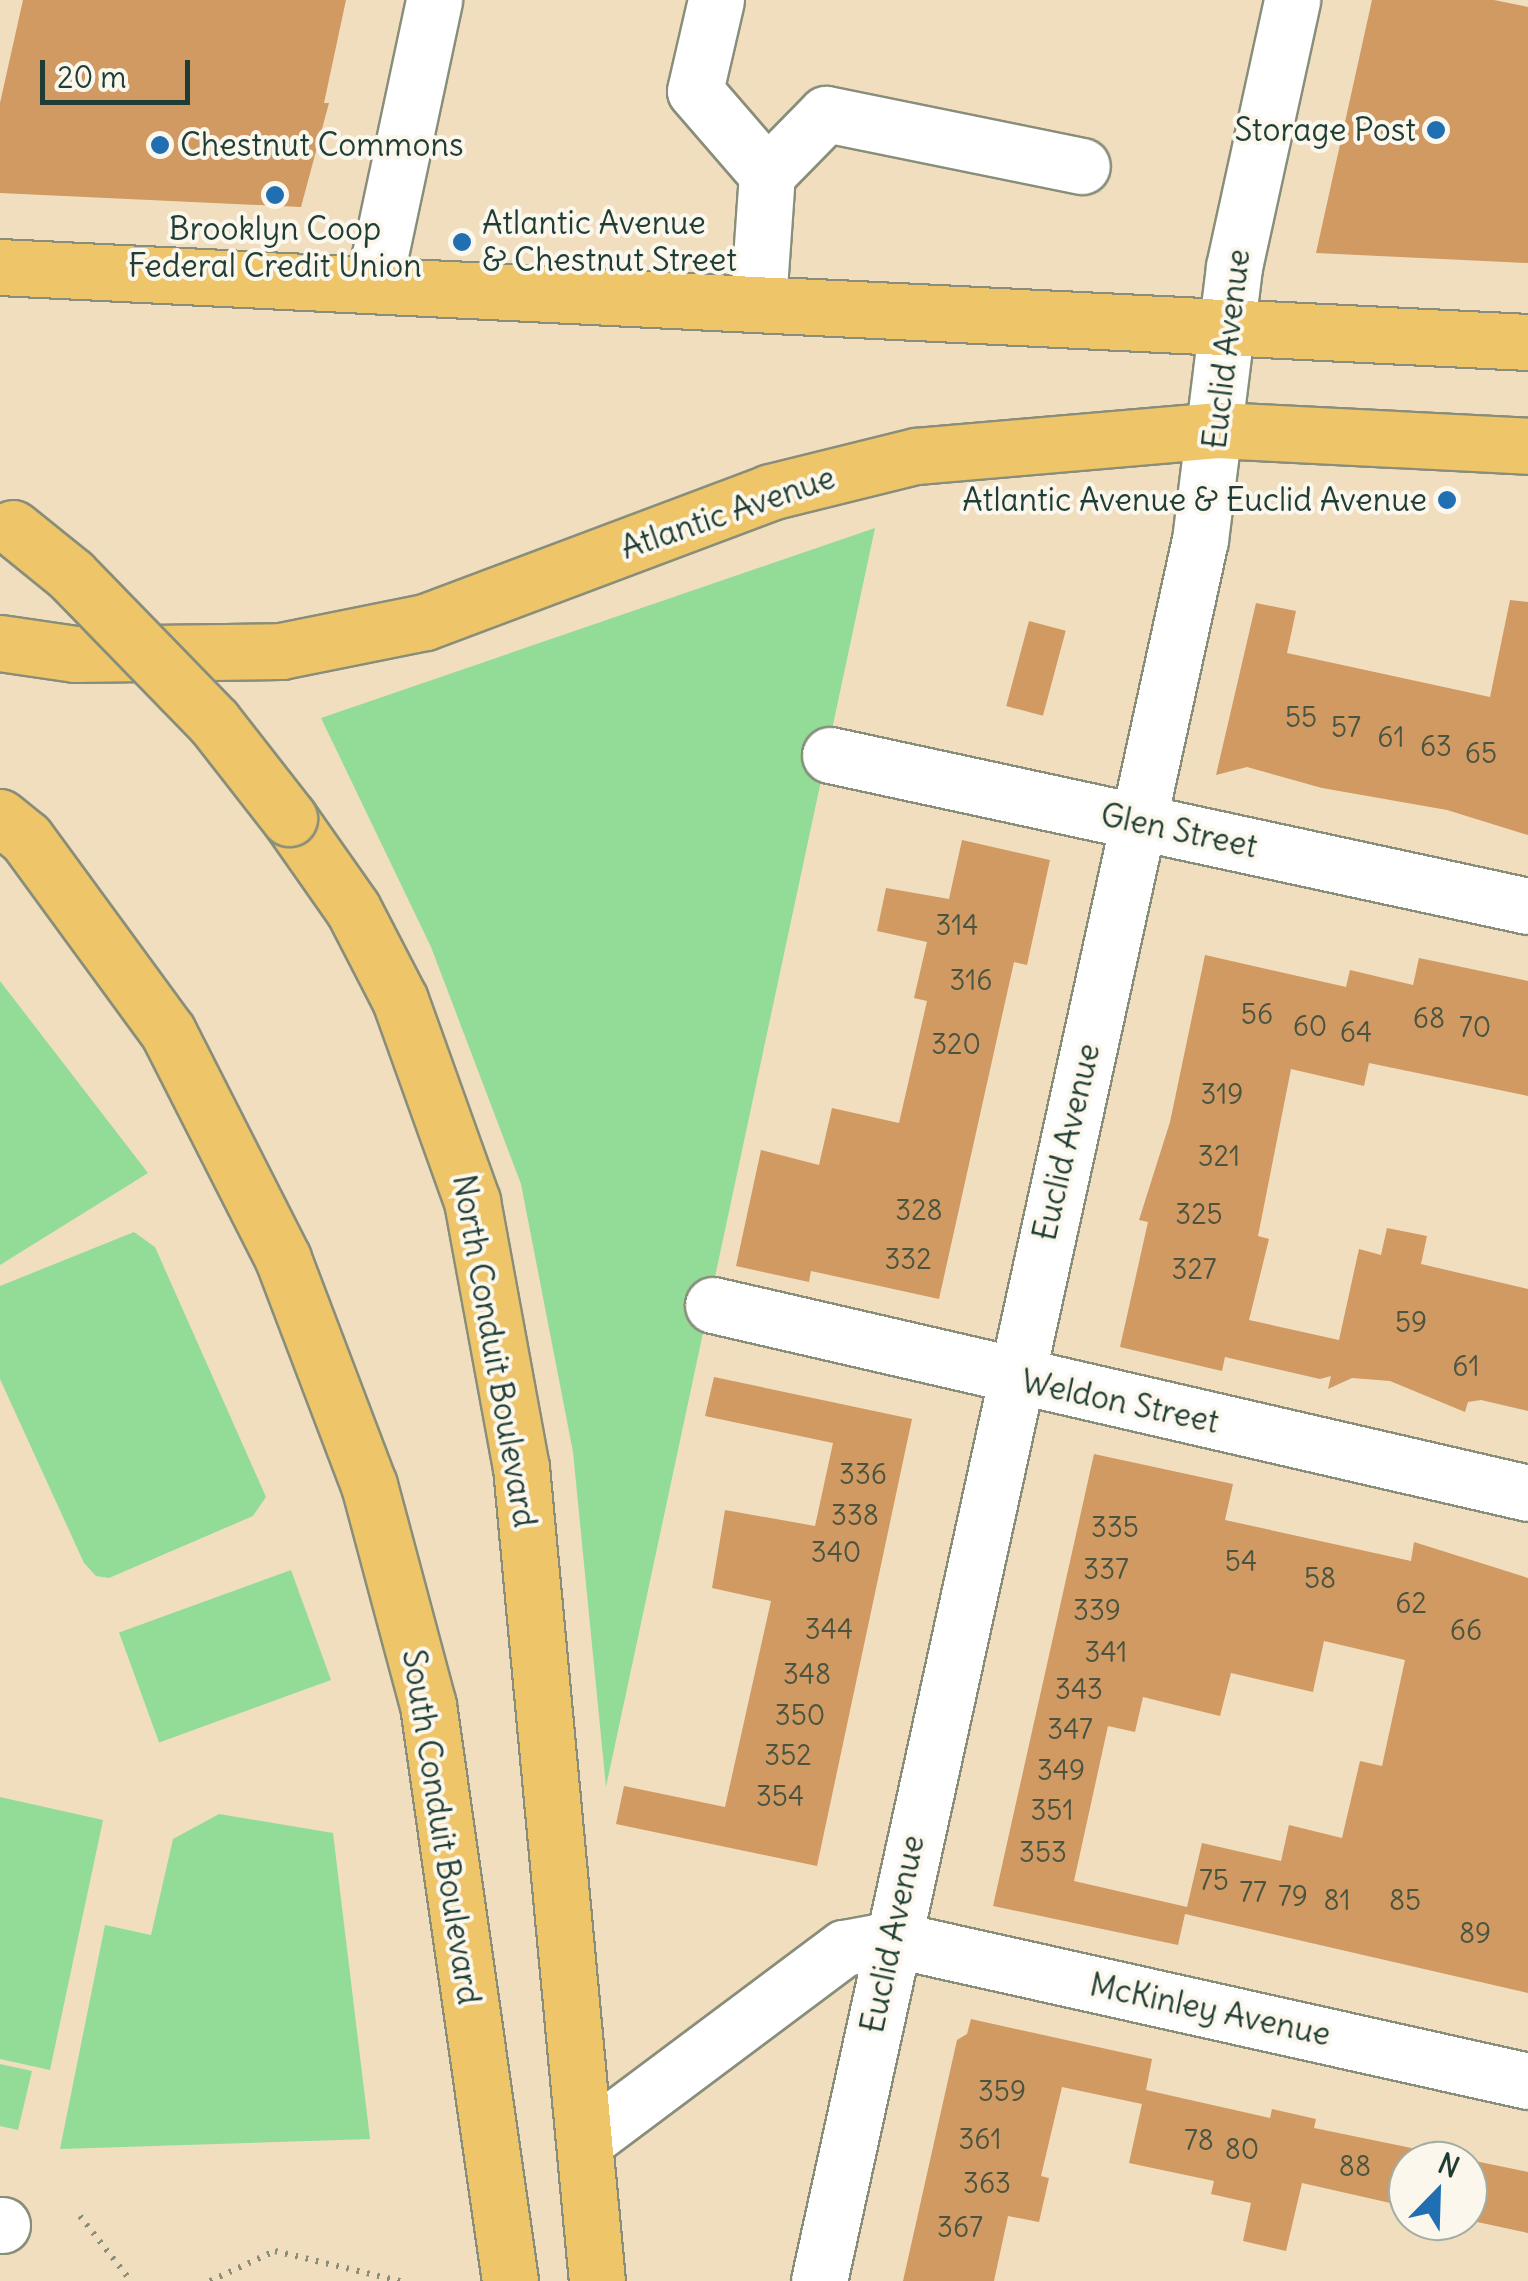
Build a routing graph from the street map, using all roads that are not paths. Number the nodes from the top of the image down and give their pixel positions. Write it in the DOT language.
graph roads {
  1 [pos="434,0"];
  2 [pos="716,0"];
  3 [pos="1292,0"];
  4 [pos="1082,166"];
  5 [pos="767,174"];
  6 [pos="0,267"];
  7 [pos="374,282"];
  8 [pos="758,302"];
  9 [pos="1227,328"];
  10 [pos="1528,342"];
  11 [pos="1216,430"];
  12 [pos="1528,446"];
  13 [pos="7,524"];
  14 [pos="0,643"];
  15 [pos="830,755"];
  16 [pos="0,818"];
  17 [pos="1138,822"];
  18 [pos="1528,906"];
  19 [pos="713,1305"];
  20 [pos="1015,1379"];
  21 [pos="1528,1493"];
  22 [pos="892,1939"];
  23 [pos="1528,2080"];
  24 [pos="586,2140"];
  25 [pos="510,2281"];
  26 [pos="598,2281"];
  27 [pos="819,2281"];
  1 -- 7 [label="street"];
  2 -- 5 [label="street"];
  3 -- 9 [label="street, Euclid Avenue"];
  4 -- 5 [label="street"];
  5 -- 8 [label="street"];
  6 -- 7 [label="main road"];
  7 -- 8 [label="main road"];
  8 -- 9 [label="main road"];
  9 -- 10 [label="main road"];
  9 -- 11 [label="street, Euclid Avenue"];
  11 -- 12 [label="main road, Atlantic Avenue"];
  11 -- 14 [label="main road, Atlantic Avenue"];
  11 -- 17 [label="street, Euclid Avenue"];
  13 -- 24 [label="main road, North Conduit Boulevard, bridge"];
  15 -- 17 [label="street, Glen Street"];
  16 -- 25 [label="main road, South Conduit Boulevard"];
  17 -- 18 [label="street, Glen Street"];
  17 -- 20 [label="street, Euclid Avenue"];
  19 -- 20 [label="street, Weldon Street"];
  20 -- 21 [label="street, Weldon Street"];
  20 -- 22 [label="street, Euclid Avenue"];
  22 -- 23 [label="street, McKinley Avenue"];
  22 -- 24 [label="street"];
  22 -- 27 [label="street, Euclid Avenue"];
  24 -- 26 [label="main road, North Conduit Boulevard"];
}
